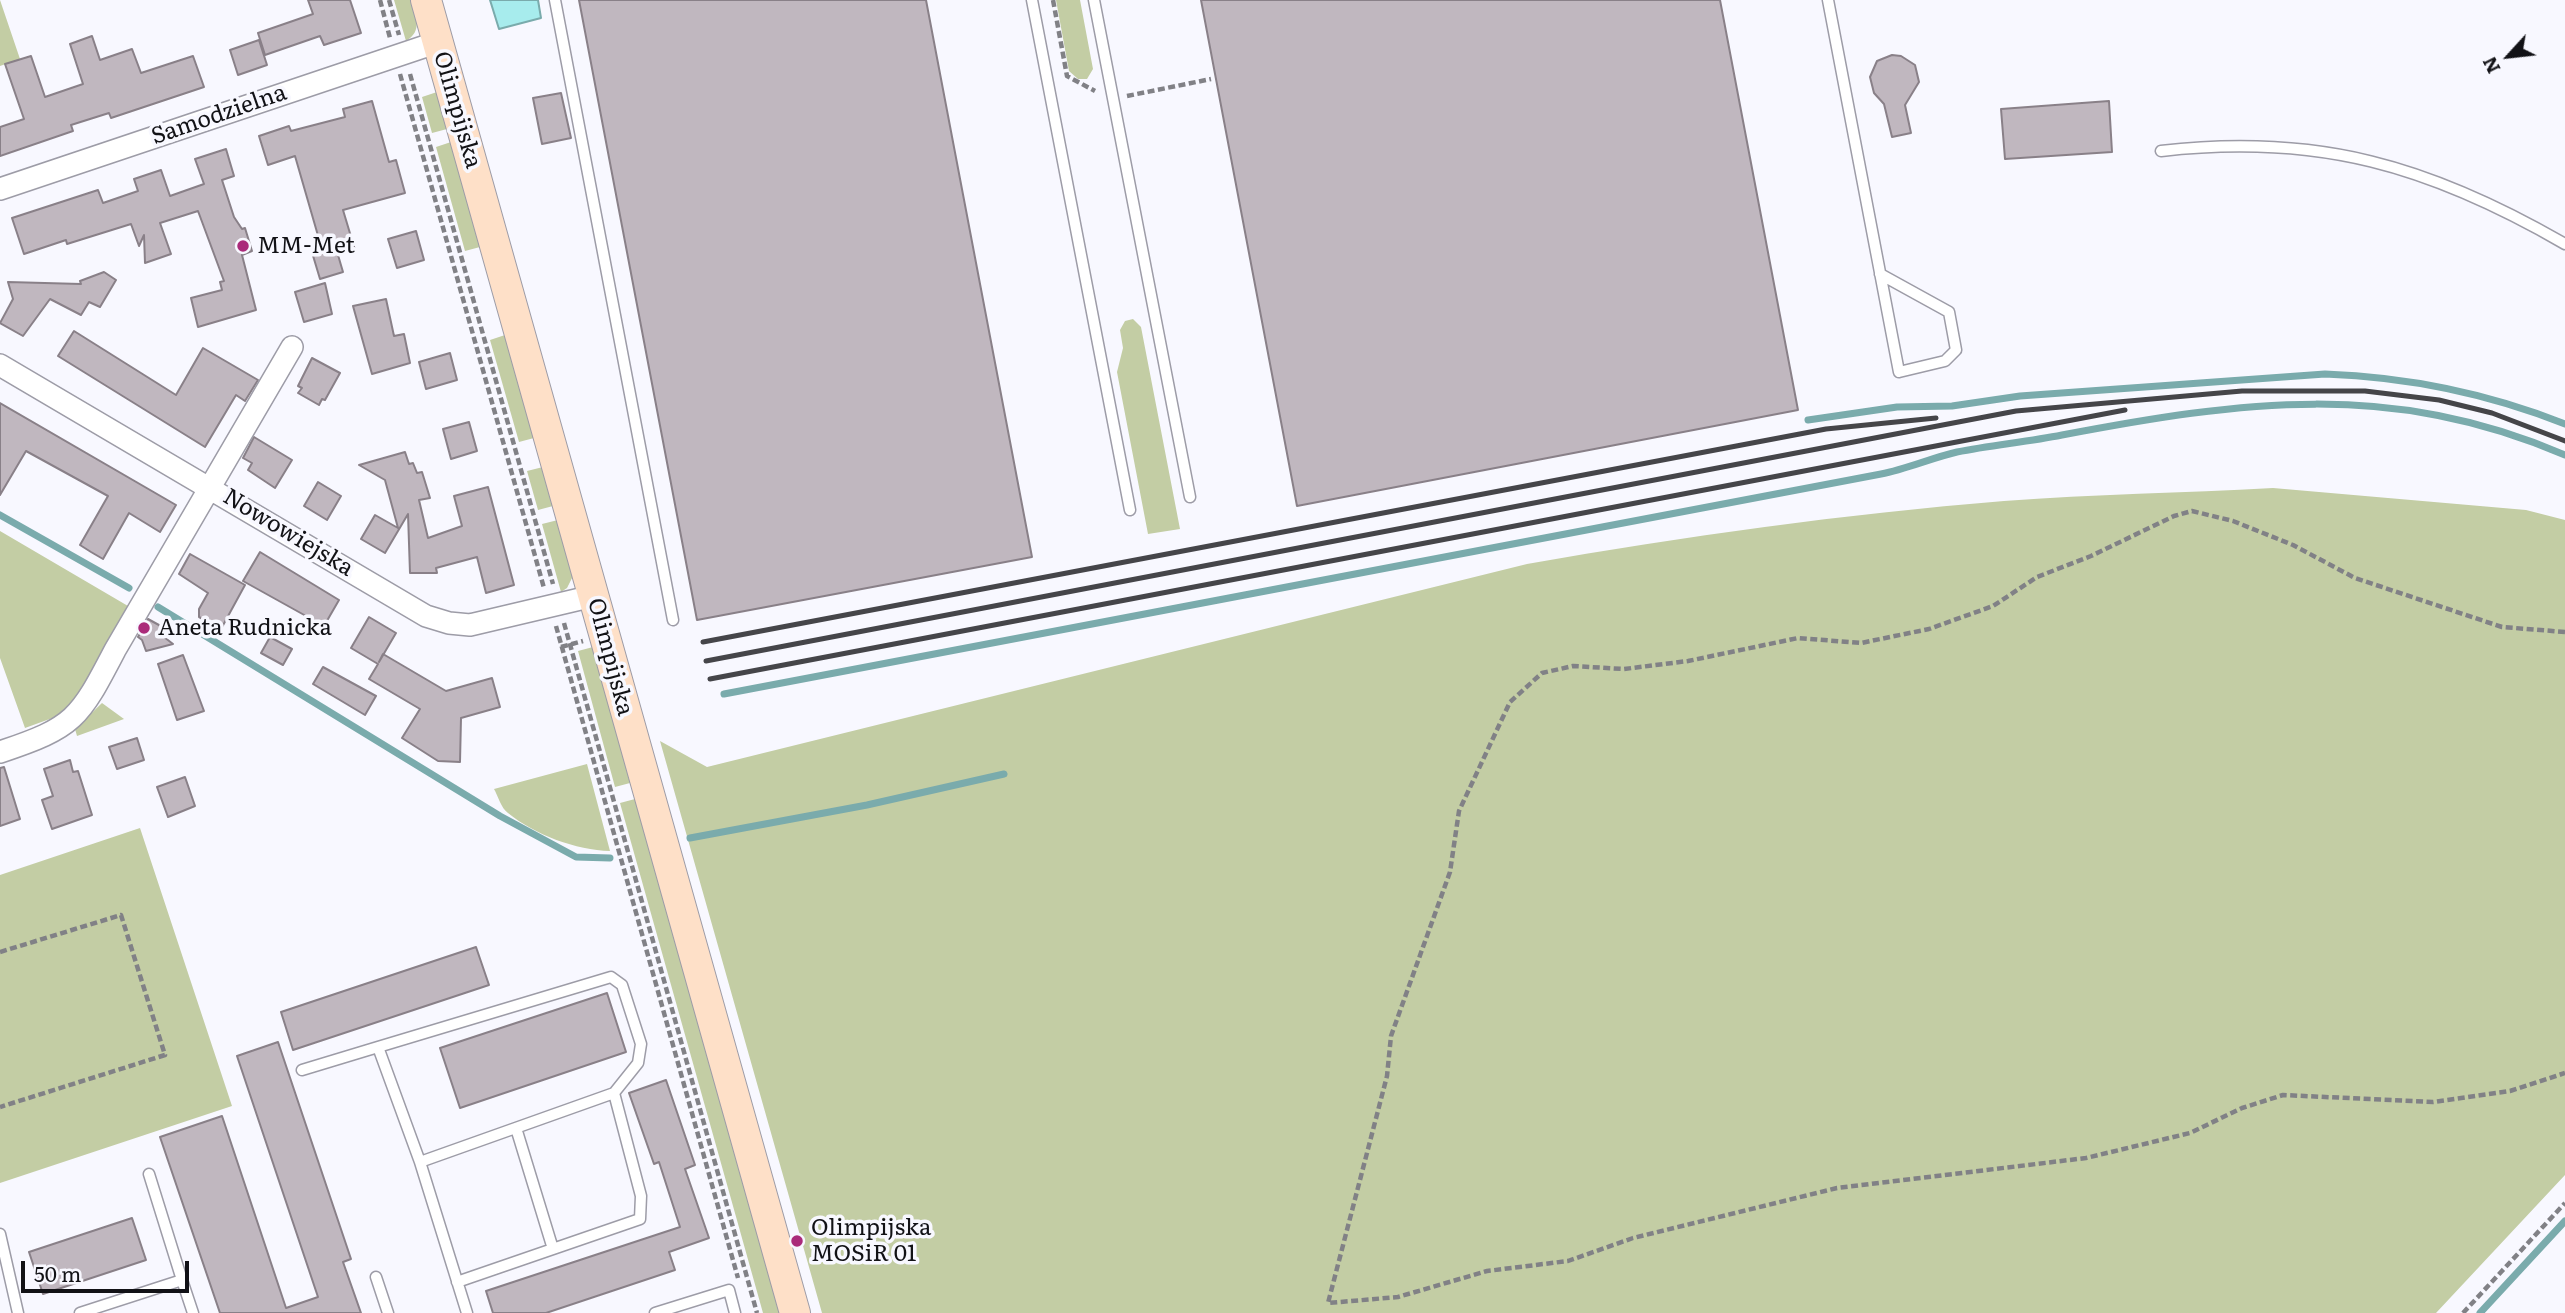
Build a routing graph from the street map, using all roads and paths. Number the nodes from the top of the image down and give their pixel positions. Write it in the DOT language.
graph roads {
  1 [pos="380,0"];
  2 [pos="389,0"];
  3 [pos="426,0"];
  4 [pos="555,0"];
  5 [pos="1032,0"];
  6 [pos="1053,0"];
  7 [pos="1094,0"];
  8 [pos="1828,0"];
  9 [pos="438,42"];
  10 [pos="400,54"];
  11 [pos="1211,79"];
  12 [pos="1125,96"];
  13 [pos="1097,101"];
  14 [pos="2161,151"];
  15 [pos="0,189"];
  16 [pos="2565,244"];
  17 [pos="1880,274"];
  18 [pos="292,347"];
  19 [pos="0,365"];
  20 [pos="210,486"];
  21 [pos="1190,497"];
  22 [pos="1130,510"];
  23 [pos="593,596"];
  24 [pos="554,606"];
  25 [pos="673,620"];
  26 [pos="2565,632"];
  27 [pos="0,752"];
  28 [pos="0,952"];
  29 [pos="378,1046"];
  30 [pos="302,1070"];
  31 [pos="2565,1073"];
  32 [pos="614,1093"];
  33 [pos="0,1107"];
  34 [pos="516,1128"];
  35 [pos="420,1162"];
  36 [pos="149,1174"];
  37 [pos="2565,1203"];
  38 [pos="0,1234"];
  39 [pos="553,1249"];
  40 [pos="376,1277"];
  41 [pos="182,1279"];
  42 [pos="457,1282"];
  43 [pos="741,1286"];
  44 [pos="18,1313"];
  45 [pos="80,1313"];
  46 [pos="193,1313"];
  47 [pos="388,1313"];
  48 [pos="467,1313"];
  49 [pos="655,1313"];
  50 [pos="736,1313"];
  51 [pos="757,1313"];
  52 [pos="795,1313"];
  53 [pos="2463,1313"];
  1 -- 10 [label="path"];
  2 -- 10 [label="path"];
  3 -- 9 [label="street, Olimpijska"];
  4 -- 25 [label="lane"];
  5 -- 22 [label="lane"];
  6 -- 13 [label="path"];
  7 -- 21 [label="lane"];
  8 -- 17 [label="lane"];
  9 -- 10 [label="street, Samodzielna"];
  9 -- 23 [label="street, Olimpijska"];
  10 -- 15 [label="street, Samodzielna"];
  10 -- 24 [label="path"];
  10 -- 24 [label="path"];
  11 -- 12 [label="path"];
  14 -- 16 [label="lane"];
  17 -- 17 [label="lane"];
  18 -- 20 [label="street"];
  19 -- 20 [label="street, Nowowiejska"];
  20 -- 24 [label="street, Nowowiejska"];
  20 -- 27 [label="street"];
  23 -- 24 [label="street, Nowowiejska"];
  23 -- 52 [label="street, Olimpijska"];
  24 -- 43 [label="path"];
  24 -- 51 [label="path"];
  26 -- 31 [label="path"];
  28 -- 33 [label="path"];
  29 -- 30 [label="lane"];
  29 -- 32 [label="lane"];
  29 -- 35 [label="lane"];
  32 -- 34 [label="lane"];
  32 -- 39 [label="lane"];
  34 -- 35 [label="lane"];
  34 -- 39 [label="lane"];
  35 -- 42 [label="lane"];
  36 -- 41 [label="lane"];
  37 -- 53 [label="path"];
  38 -- 44 [label="lane"];
  39 -- 42 [label="lane"];
  40 -- 47 [label="lane"];
  41 -- 45 [label="lane"];
  41 -- 46 [label="lane"];
  42 -- 48 [label="lane"];
  49 -- 50 [label="lane"];
}
